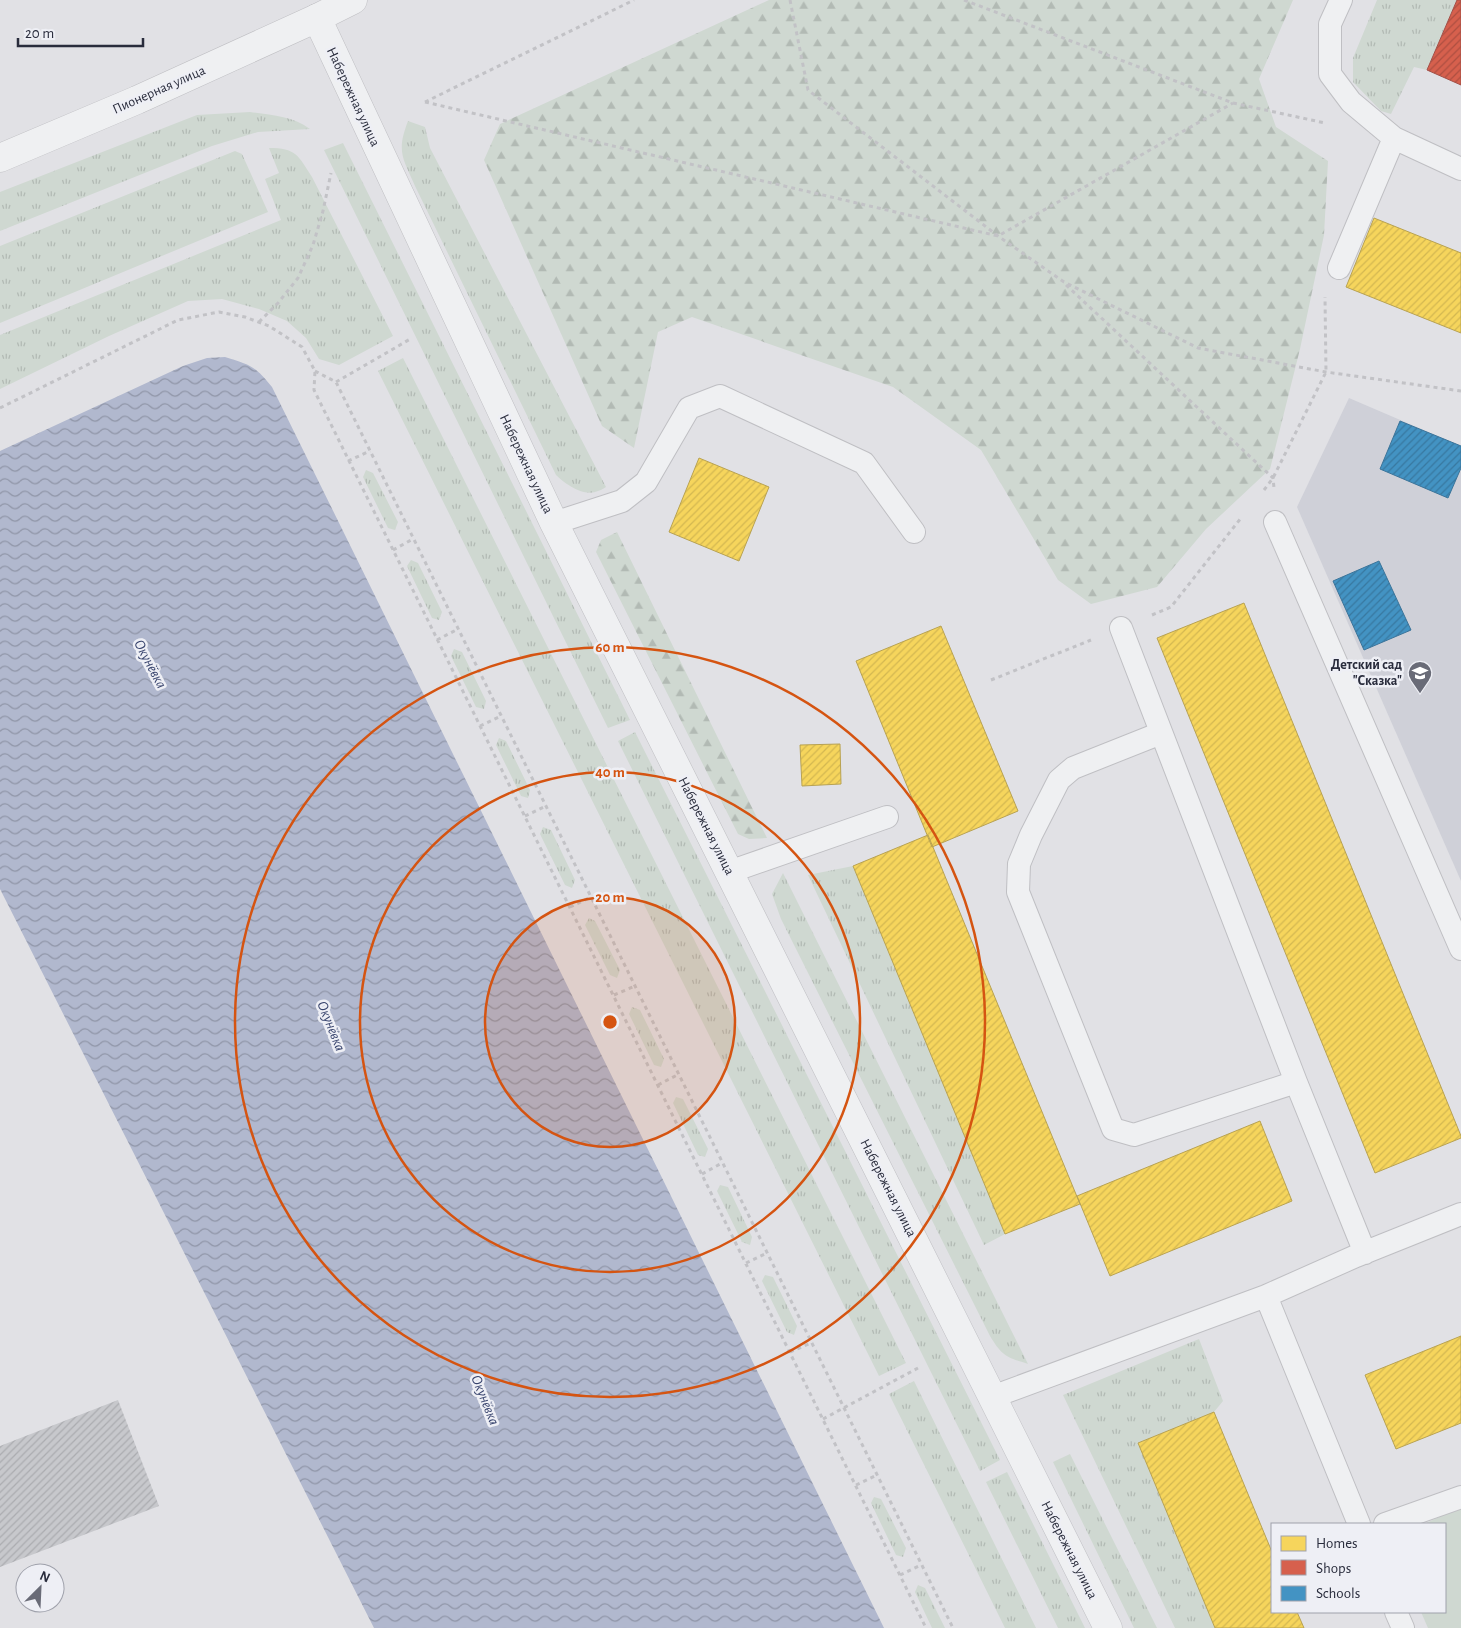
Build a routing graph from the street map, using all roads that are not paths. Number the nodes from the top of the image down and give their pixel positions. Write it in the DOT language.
graph roads {
  1 [pos="353,0"];
  2 [pos="1340,0"];
  3 [pos="322,9"];
  4 [pos="1394,138"];
  5 [pos="0,158"];
  6 [pos="1461,169"];
  7 [pos="1339,268"];
  8 [pos="1275,522"];
  9 [pos="554,523"];
  10 [pos="914,532"];
  11 [pos="1121,628"];
  12 [pos="1162,733"];
  13 [pos="887,817"];
  14 [pos="729,872"];
  15 [pos="1461,949"];
  16 [pos="1296,1082"];
  17 [pos="1461,1214"];
  18 [pos="1365,1253"];
  19 [pos="1266,1296"];
  20 [pos="992,1397"];
  21 [pos="1461,1497"];
  22 [pos="1359,1523"];
  23 [pos="1388,1523"];
  24 [pos="1396,1613"];
  25 [pos="1108,1628"];
  26 [pos="1402,1628"];
  1 -- 3 [label="street, Пионерная улица"];
  2 -- 4 [label="lane"];
  3 -- 5 [label="street, Пионерная улица"];
  3 -- 9 [label="street, Набережная улица"];
  4 -- 6 [label="lane"];
  4 -- 7 [label="lane"];
  8 -- 15 [label="lane"];
  9 -- 10 [label="lane"];
  9 -- 14 [label="street, Набережная улица"];
  11 -- 12 [label="lane"];
  12 -- 16 [label="lane"];
  12 -- 16 [label="lane"];
  13 -- 14 [label="lane"];
  14 -- 20 [label="street, Набережная улица"];
  16 -- 18 [label="lane"];
  17 -- 18 [label="lane"];
  18 -- 19 [label="lane"];
  19 -- 20 [label="lane"];
  19 -- 22 [label="lane"];
  20 -- 25 [label="street, Набережная улица"];
  21 -- 23 [label="lane"];
  24 -- 26 [label="lane"];
}
